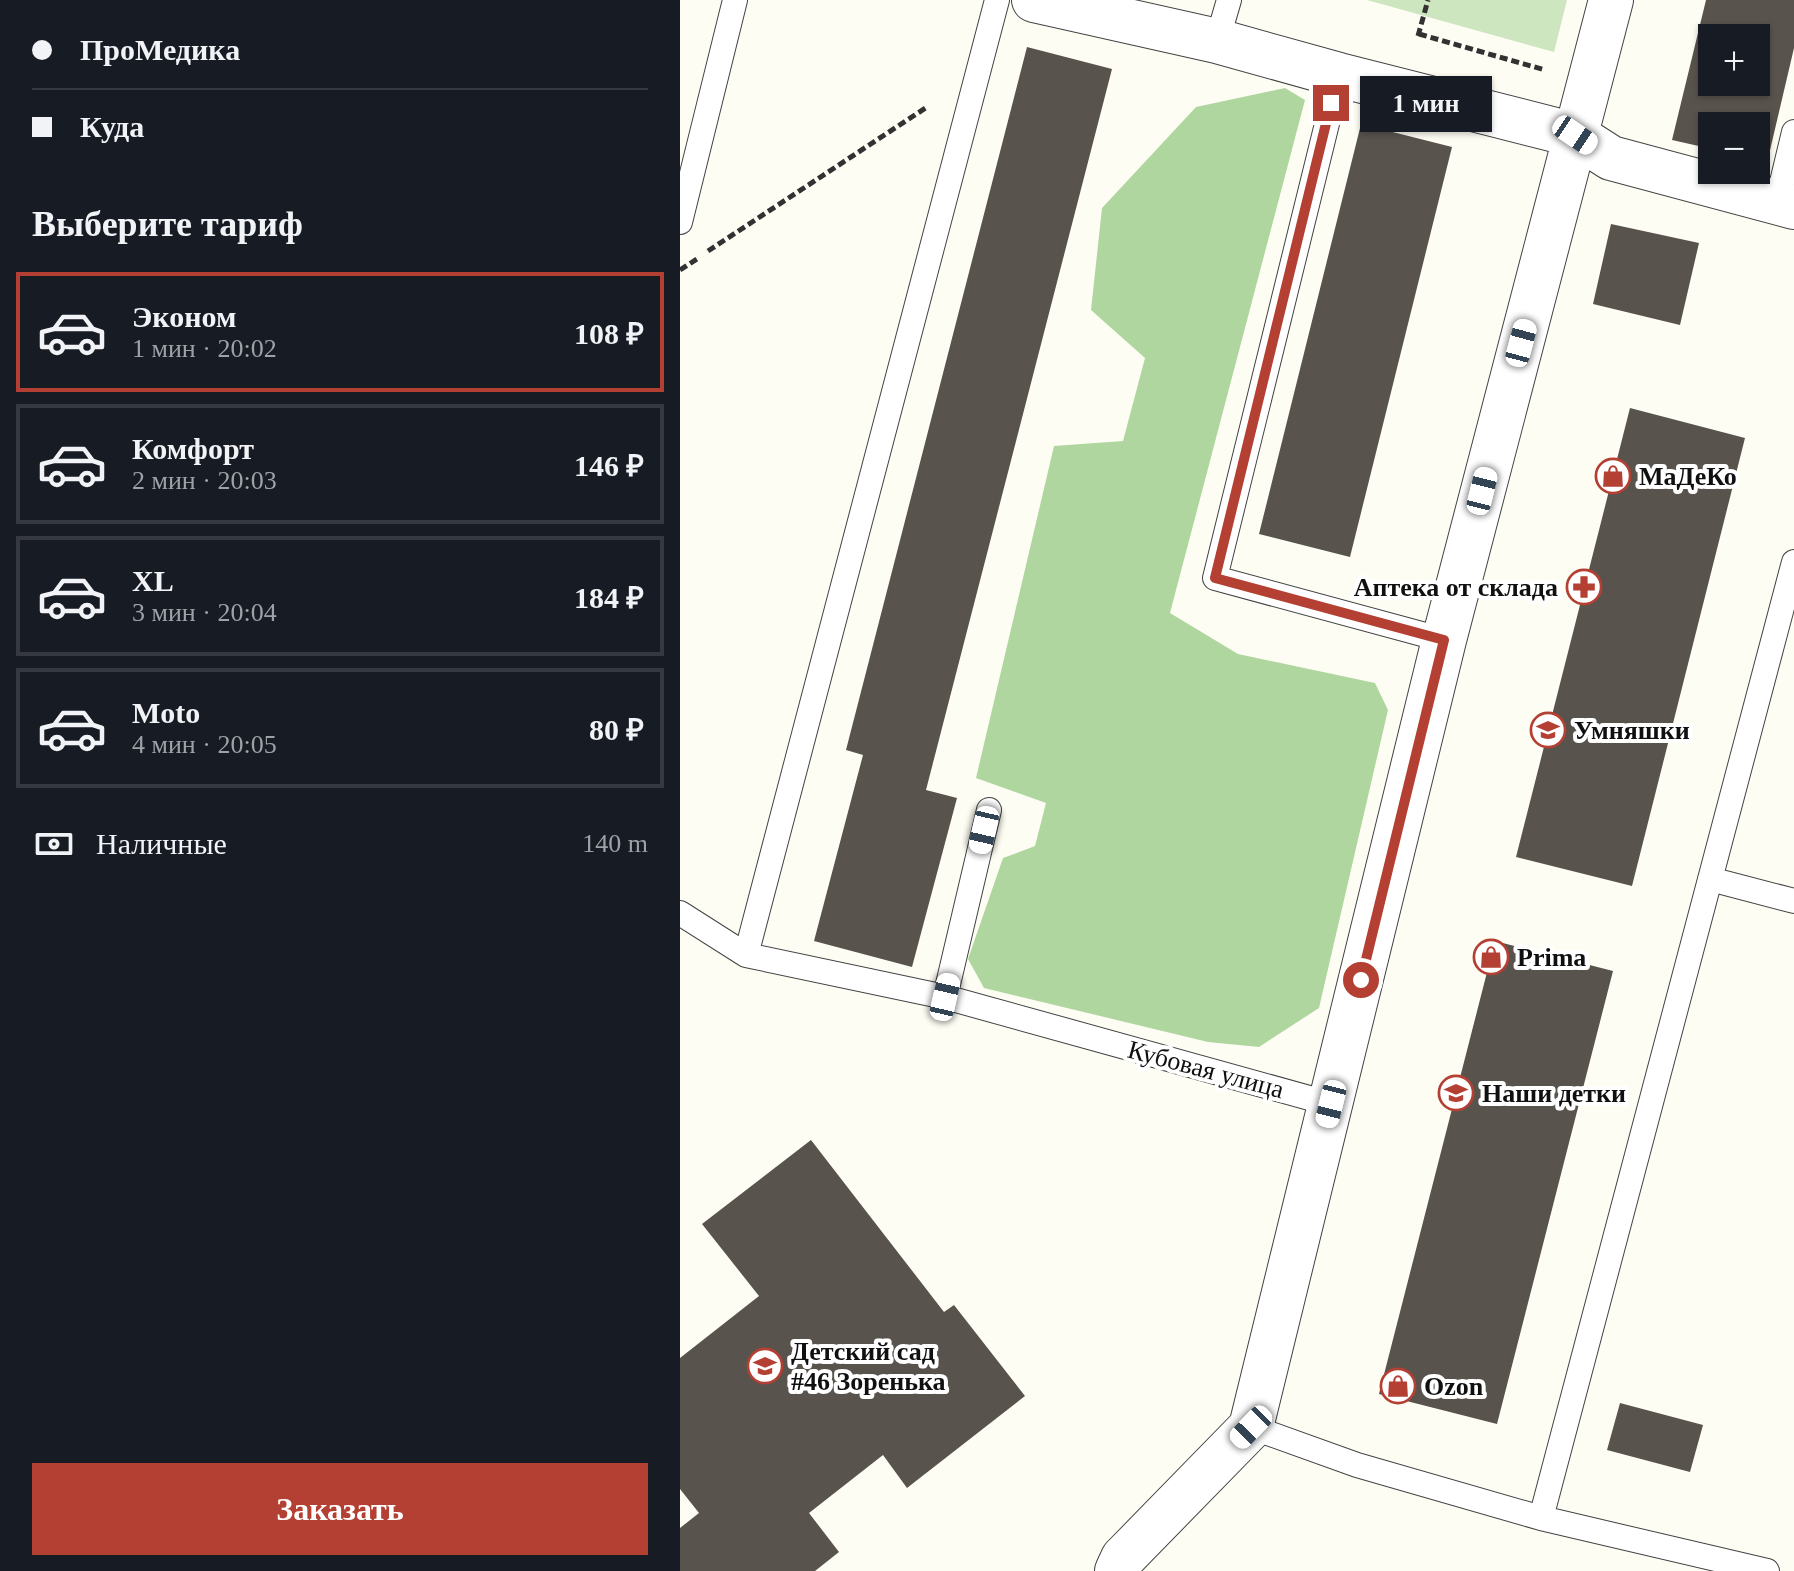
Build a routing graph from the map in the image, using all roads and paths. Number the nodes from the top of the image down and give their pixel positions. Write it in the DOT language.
graph roads {
  1 [pos="735,0"];
  2 [pos="997,0"];
  3 [pos="1034,0"];
  4 [pos="1229,0"];
  5 [pos="1611,0"];
  6 [pos="1419,34"];
  7 [pos="1217,41"];
  8 [pos="978,73"];
  9 [pos="1339,75"];
  10 [pos="1589,83"];
  11 [pos="1794,132"];
  12 [pos="1575,135"];
  13 [pos="1785,205"];
  14 [pos="680,222"];
  15 [pos="680,270"];
  16 [pos="1794,562"];
  17 [pos="1444,640"];
  18 [pos="989,810"];
  19 [pos="1710,879"];
  20 [pos="1794,901"];
  21 [pos="680,913"];
  22 [pos="746,955"];
  23 [pos="945,997"];
  24 [pos="1331,1104"];
  25 [pos="1251,1427"];
  26 [pos="1541,1518"];
  27 [pos="1117,1571"];
  28 [pos="1767,1571"];
  1 -- 14 [label="lane"];
  2 -- 8 [label="lane"];
  3 -- 7 [label="street"];
  4 -- 7 [label="lane"];
  5 -- 10 [label="street"];
  6 -- 10 [label="path"];
  7 -- 9 [label="street"];
  8 -- 15 [label="path"];
  8 -- 22 [label="lane"];
  9 -- 12 [label="street"];
  9 -- 17 [label="lane"];
  10 -- 12 [label="street"];
  11 -- 13 [label="lane"];
  12 -- 13 [label="street"];
  12 -- 17 [label="street"];
  16 -- 19 [label="lane"];
  17 -- 24 [label="street"];
  18 -- 23 [label="lane"];
  19 -- 20 [label="lane"];
  19 -- 26 [label="lane"];
  21 -- 22 [label="lane, Кубовая улица"];
  22 -- 23 [label="lane, Кубовая улица"];
  23 -- 24 [label="lane, Кубовая улица"];
  24 -- 25 [label="street"];
  25 -- 26 [label="lane"];
  25 -- 27 [label="street"];
  26 -- 28 [label="lane"];
}
